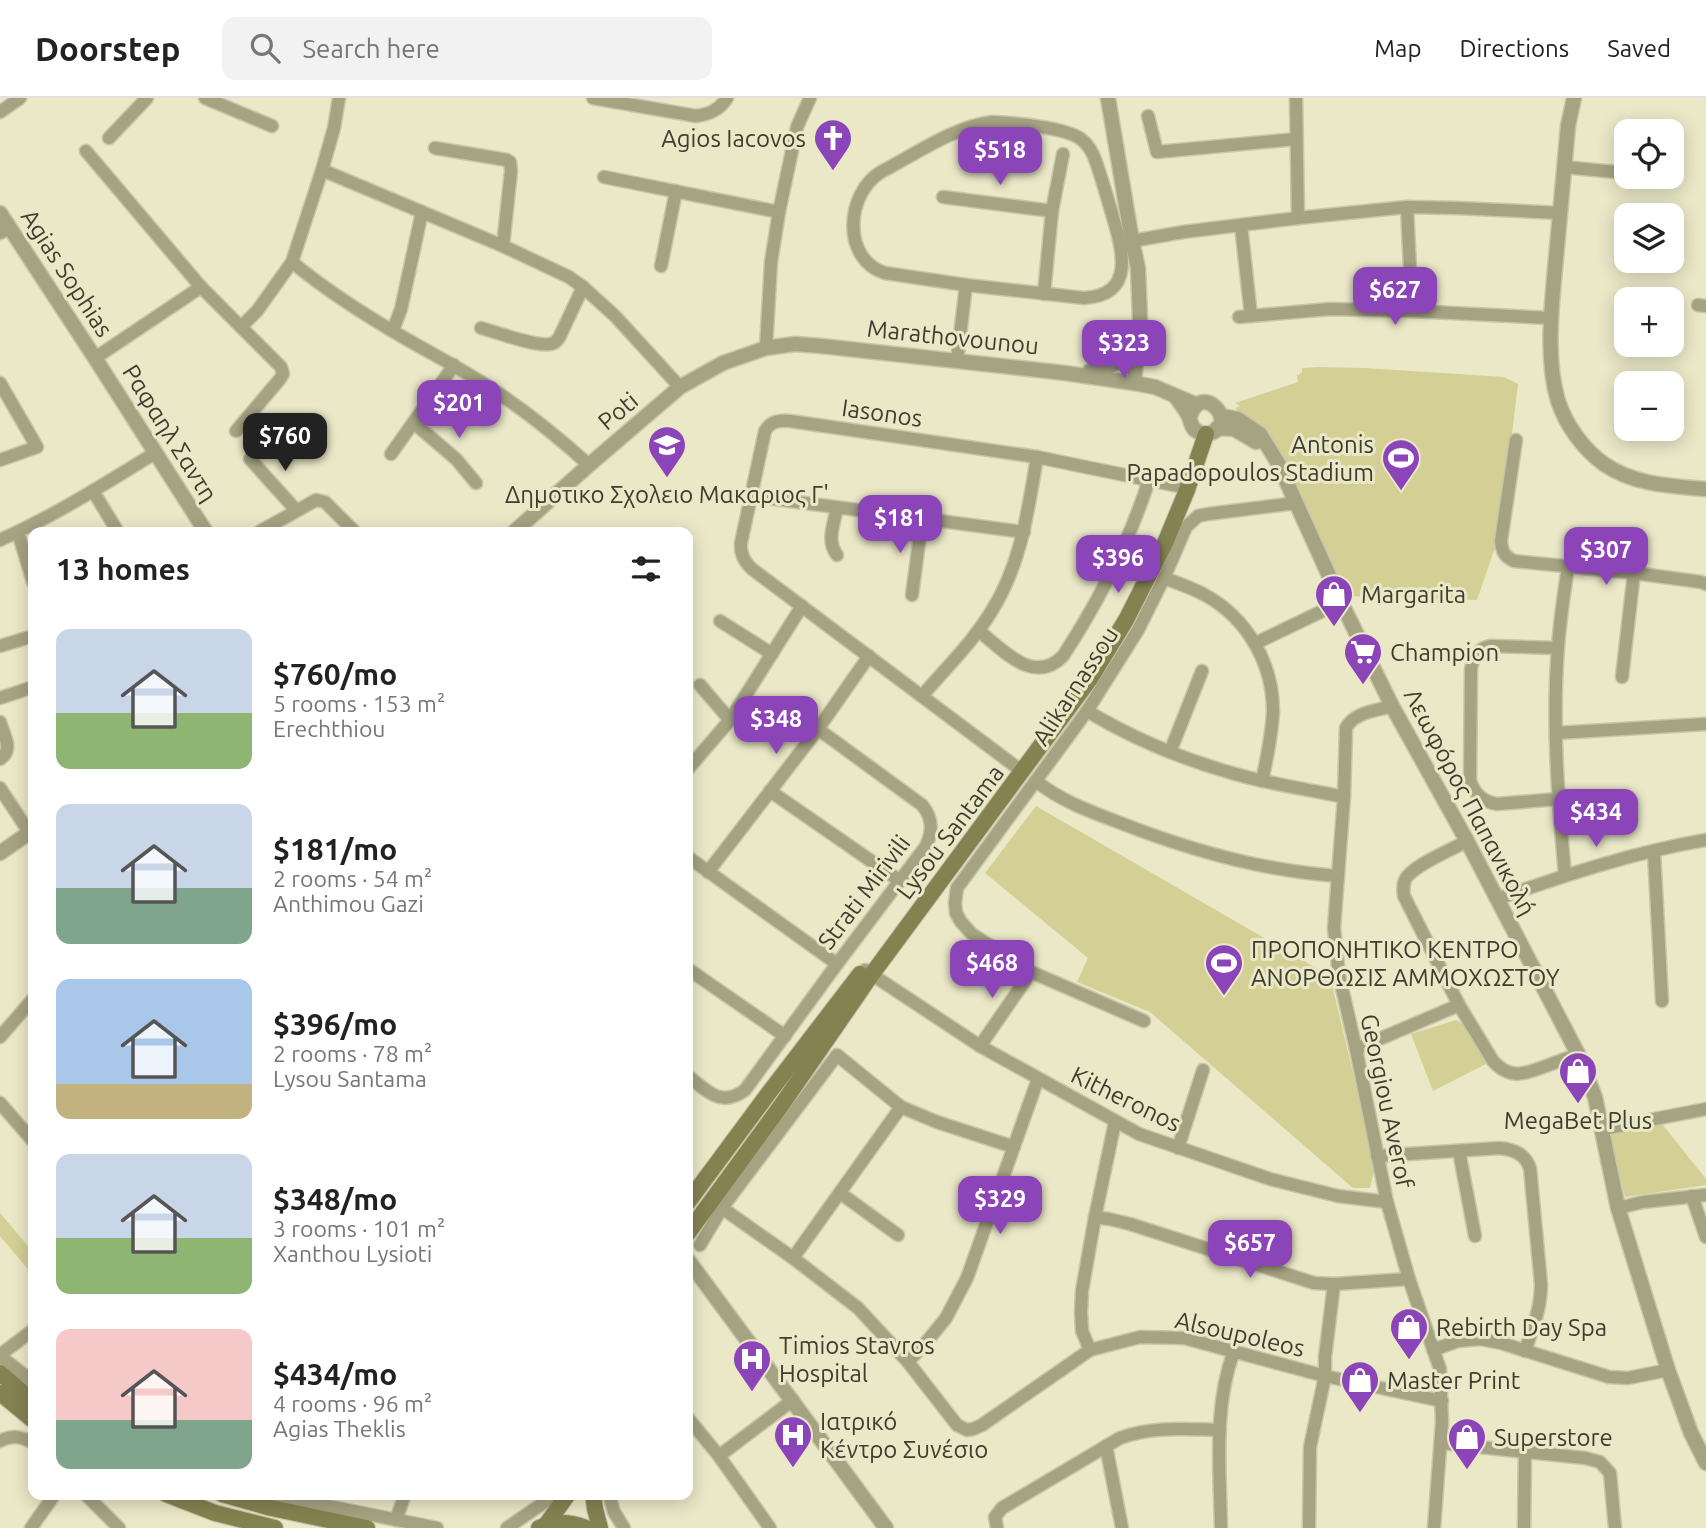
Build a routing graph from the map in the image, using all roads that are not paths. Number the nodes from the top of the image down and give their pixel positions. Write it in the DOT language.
graph roads {
  1 [pos="20,98"];
  2 [pos="147,98"];
  3 [pos="205,98"];
  4 [pos="339,98"];
  5 [pos="593,98"];
  6 [pos="727,98"];
  7 [pos="810,98"];
  8 [pos="1108,98"];
  9 [pos="1296,98"];
  10 [pos="1574,98"];
  11 [pos="0,112"];
  12 [pos="1147,116"];
  13 [pos="272,126"];
  14 [pos="110,138"];
  15 [pos="1296,139"];
  16 [pos="435,148"];
  17 [pos="86,151"];
  18 [pos="1063,154"];
  19 [pos="1564,167"];
  20 [pos="322,170"];
  21 [pos="1614,172"];
  22 [pos="604,177"];
  23 [pos="676,191"];
  24 [pos="943,197"];
  25 [pos="1407,208"];
  26 [pos="1052,211"];
  27 [pos="422,212"];
  28 [pos="779,212"];
  29 [pos="0,213"];
  30 [pos="1560,213"];
  31 [pos="1298,218"];
  32 [pos="1241,225"];
  33 [pos="5,230"];
  34 [pos="1132,241"];
  35 [pos="503,246"];
  36 [pos="292,262"];
  37 [pos="661,266"];
  38 [pos="965,285"];
  39 [pos="201,286"];
  40 [pos="583,287"];
  41 [pos="1044,294"];
  42 [pos="1412,311"];
  43 [pos="1550,318"];
  44 [pos="241,327"];
  45 [pos="481,328"];
  46 [pos="393,330"];
  47 [pos="1138,335"];
  48 [pos="766,348"];
  49 [pos="95,358"];
  50 [pos="957,360"];
  51 [pos="454,365"];
  52 [pos="1065,373"];
  53 [pos="0,383"];
  54 [pos="1134,383"];
  55 [pos="680,387"];
  56 [pos="414,422"];
  57 [pos="1204,422"];
  58 [pos="236,431"];
  59 [pos="1516,440"];
  60 [pos="155,453"];
  61 [pos="391,453"];
  62 [pos="1037,457"];
  63 [pos="250,459"];
  64 [pos="0,460"];
  65 [pos="589,465"];
  66 [pos="1149,480"];
  67 [pos="476,483"];
  68 [pos="1178,486"];
  69 [pos="1706,489"];
  70 [pos="93,491"];
  71 [pos="752,496"];
  72 [pos="1296,503"];
  73 [pos="836,508"];
  74 [pos="296,510"];
  75 [pos="922,520"];
  76 [pos="115,527"];
  77 [pos="203,527"];
  78 [pos="267,527"];
  79 [pos="350,527"];
  80 [pos="520,527"];
  81 [pos="18,532"];
  82 [pos="1024,532"];
  83 [pos="0,540"];
  84 [pos="837,555"];
  85 [pos="28,565"];
  86 [pos="1568,567"];
  87 [pos="1634,573"];
  88 [pos="1164,578"];
  89 [pos="1706,584"];
  90 [pos="912,595"];
  91 [pos="1341,602"];
  92 [pos="802,606"];
  93 [pos="719,621"];
  94 [pos="979,631"];
  95 [pos="28,638"];
  96 [pos="1256,643"];
  97 [pos="0,646"];
  98 [pos="1558,648"];
  99 [pos="772,653"];
  100 [pos="869,656"];
  101 [pos="1202,671"];
  102 [pos="1622,677"];
  103 [pos="700,685"];
  104 [pos="28,690"];
  105 [pos="922,696"];
  106 [pos="0,698"];
  107 [pos="1392,706"];
  108 [pos="1087,711"];
  109 [pos="730,720"];
  110 [pos="0,722"];
  111 [pos="1706,724"];
  112 [pos="818,729"];
  113 [pos="1556,733"];
  114 [pos="1170,752"];
  115 [pos="0,759"];
  116 [pos="693,763"];
  117 [pos="1025,773"];
  118 [pos="1262,781"];
  119 [pos="0,788"];
  120 [pos="770,791"];
  121 [pos="1344,797"];
  122 [pos="1558,799"];
  123 [pos="28,827"];
  124 [pos="28,833"];
  125 [pos="1467,841"];
  126 [pos="1706,841"];
  127 [pos="1654,852"];
  128 [pos="0,853"];
  129 [pos="693,861"];
  130 [pos="708,872"];
  131 [pos="1565,875"];
  132 [pos="1338,876"];
  133 [pos="900,881"];
  134 [pos="1497,899"];
  135 [pos="837,964"];
  136 [pos="693,972"];
  137 [pos="868,972"];
  138 [pos="1031,972"];
  139 [pos="1662,1001"];
  140 [pos="28,1005"];
  141 [pos="1459,1005"];
  142 [pos="1144,1021"];
  143 [pos="785,1036"];
  144 [pos="0,1037"];
  145 [pos="980,1046"];
  146 [pos="1356,1049"];
  147 [pos="1578,1054"];
  148 [pos="1203,1070"];
  149 [pos="1038,1079"];
  150 [pos="693,1080"];
  151 [pos="901,1107"];
  152 [pos="2,1108"];
  153 [pos="1706,1110"];
  154 [pos="1115,1122"];
  155 [pos="1603,1129"];
  156 [pos="28,1135"];
  157 [pos="1014,1147"];
  158 [pos="1178,1148"];
  159 [pos="1459,1151"];
  160 [pos="1377,1156"];
  161 [pos="840,1194"];
  162 [pos="693,1195"];
  163 [pos="1706,1195"];
  164 [pos="1692,1196"];
  165 [pos="1387,1202"];
  166 [pos="722,1208"];
  167 [pos="1618,1208"];
  168 [pos="1095,1217"];
  169 [pos="693,1226"];
  170 [pos="898,1235"];
  171 [pos="1475,1236"];
  172 [pos="1706,1237"];
  173 [pos="700,1245"];
  174 [pos="793,1258"];
  175 [pos="693,1266"];
  176 [pos="1409,1279"];
  177 [pos="693,1283"];
  178 [pos="1334,1284"];
  179 [pos="707,1286"];
  180 [pos="28,1333"];
  181 [pos="1090,1350"];
  182 [pos="1433,1350"];
  183 [pos="1234,1351"];
  184 [pos="1525,1351"];
  185 [pos="0,1355"];
  186 [pos="908,1362"];
  187 [pos="1668,1370"];
  188 [pos="0,1373"];
  189 [pos="1325,1376"];
  190 [pos="28,1377"];
  191 [pos="0,1394"];
  192 [pos="28,1397"];
  193 [pos="793,1400"];
  194 [pos="1442,1401"];
  195 [pos="28,1416"];
  196 [pos="693,1424"];
  197 [pos="1220,1430"];
  198 [pos="28,1440"];
  199 [pos="0,1441"];
  200 [pos="1441,1443"];
  201 [pos="1106,1446"];
  202 [pos="1525,1452"];
  203 [pos="719,1456"];
  204 [pos="1706,1463"];
  205 [pos="51,1500"];
  206 [pos="91,1500"];
  207 [pos="181,1500"];
  208 [pos="243,1500"];
  209 [pos="327,1500"];
  210 [pos="403,1500"];
  211 [pos="548,1500"];
  212 [pos="563,1500"];
  213 [pos="594,1500"];
  214 [pos="611,1500"];
  215 [pos="396,1520"];
  216 [pos="542,1527"];
  217 [pos="31,1528"];
  218 [pos="119,1528"];
  219 [pos="275,1528"];
  220 [pos="367,1528"];
  221 [pos="437,1528"];
  222 [pos="507,1528"];
  223 [pos="586,1528"];
  224 [pos="600,1528"];
  225 [pos="624,1528"];
  226 [pos="770,1528"];
  227 [pos="886,1528"];
  228 [pos="997,1528"];
  229 [pos="1122,1528"];
  230 [pos="1221,1528"];
  231 [pos="1309,1528"];
  232 [pos="1434,1528"];
  233 [pos="1524,1528"];
  234 [pos="1615,1528"];
  1 -- 11 [label="street"];
  2 -- 14 [label="street"];
  3 -- 13 [label="street"];
  4 -- 20 [label="street"];
  5 -- 6 [label="street"];
  7 -- 28 [label="street"];
  8 -- 34 [label="street"];
  9 -- 15 [label="street"];
  10 -- 19 [label="street"];
  12 -- 15 [label="street"];
  15 -- 31 [label="street"];
  16 -- 35 [label="street"];
  17 -- 39 [label="street"];
  18 -- 26 [label="street"];
  19 -- 21 [label="street"];
  19 -- 30 [label="street"];
  20 -- 27 [label="street"];
  20 -- 36 [label="street"];
  22 -- 23 [label="street"];
  23 -- 28 [label="street"];
  23 -- 37 [label="street"];
  24 -- 26 [label="street"];
  25 -- 30 [label="street"];
  25 -- 31 [label="street"];
  25 -- 42 [label="street"];
  26 -- 41 [label="street"];
  27 -- 35 [label="street"];
  27 -- 46 [label="street"];
  28 -- 48 [label="street"];
  29 -- 33 [label="street, Agias Sophias"];
  30 -- 43 [label="street"];
  31 -- 32 [label="street"];
  32 -- 34 [label="street"];
  32 -- 42 [label="street"];
  33 -- 49 [label="street, Agias Sophias"];
  34 -- 47 [label="street"];
  35 -- 40 [label="street"];
  36 -- 44 [label="street"];
  36 -- 46 [label="street"];
  38 -- 41 [label="street"];
  38 -- 41 [label="street"];
  38 -- 50 [label="street"];
  39 -- 44 [label="street"];
  39 -- 49 [label="street"];
  40 -- 45 [label="street"];
  40 -- 55 [label="street"];
  42 -- 43 [label="street"];
  43 -- 69 [label="street"];
  44 -- 58 [label="street"];
  46 -- 51 [label="street"];
  47 -- 52 [label="street"];
  47 -- 54 [label="street"];
  48 -- 50 [label="street, Marathovounou"];
  48 -- 55 [label="street, Poti"];
  49 -- 60 [label="street, Ραφαηλ Σαντη"];
  50 -- 52 [label="street, Marathovounou"];
  51 -- 56 [label="street"];
  51 -- 65 [label="street"];
  52 -- 54 [label="street, Marathovounou"];
  53 -- 64 [label="street"];
  54 -- 57 [label="street, Marathovounou"];
  55 -- 65 [label="street, Poti"];
  56 -- 61 [label="street"];
  56 -- 67 [label="street"];
  57 -- 68 [label="main road, Lysou Santama"];
  57 -- 72 [label="street, Λεωφόρος Παπανικολή"];
  57 -- 117 [label="main road, Lysou Santama"];
  59 -- 86 [label="street"];
  60 -- 70 [label="street"];
  60 -- 77 [label="street, Ραφαηλ Σαντη"];
  62 -- 66 [label="street, Iasonos"];
  62 -- 71 [label="street, Iasonos"];
  62 -- 82 [label="street"];
  63 -- 74 [label="street"];
  65 -- 80 [label="street, Poti"];
  66 -- 68 [label="street, Iasonos"];
  66 -- 94 [label="street"];
  68 -- 117 [label="main road, Lysou Santama"];
  70 -- 76 [label="street"];
  70 -- 81 [label="street"];
  71 -- 73 [label="street"];
  71 -- 92 [label="street, Iasonos"];
  72 -- 88 [label="street, Alikarnassou"];
  72 -- 91 [label="street, Λεωφόρος Παπανικολή"];
  73 -- 75 [label="street"];
  73 -- 84 [label="street"];
  74 -- 78 [label="street"];
  74 -- 79 [label="street"];
  75 -- 82 [label="street"];
  75 -- 90 [label="street"];
  81 -- 83 [label="street"];
  81 -- 85 [label="street"];
  82 -- 94 [label="street"];
  86 -- 87 [label="street"];
  86 -- 98 [label="street"];
  87 -- 89 [label="street"];
  87 -- 102 [label="street"];
  88 -- 96 [label="street"];
  88 -- 108 [label="street, Alikarnassou"];
  91 -- 96 [label="street"];
  91 -- 107 [label="street, Λεωφόρος Παπανικολή"];
  92 -- 99 [label="street"];
  92 -- 100 [label="street, Iasonos"];
  93 -- 99 [label="street"];
  94 -- 105 [label="street"];
  95 -- 97 [label="street"];
  96 -- 118 [label="street"];
  98 -- 113 [label="street"];
  98 -- 122 [label="street"];
  99 -- 109 [label="street"];
  100 -- 105 [label="street, Iasonos"];
  100 -- 112 [label="street"];
  101 -- 114 [label="street"];
  103 -- 109 [label="street"];
  104 -- 106 [label="street"];
  105 -- 117 [label="street, Iasonos"];
  107 -- 121 [label="street, Georgiou Averof"];
  107 -- 125 [label="street, Λεωφόρος Παπανικολή"];
  108 -- 114 [label="street"];
  108 -- 117 [label="street, Alikarnassou"];
  109 -- 116 [label="street"];
  110 -- 115 [label="street"];
  111 -- 113 [label="street"];
  112 -- 120 [label="street"];
  112 -- 133 [label="street, Strati Mirivili"];
  113 -- 122 [label="street"];
  114 -- 118 [label="street"];
  117 -- 132 [label="street, Iasonos"];
  117 -- 137 [label="main road, Lysou Santama"];
  117 -- 138 [label="street, Alikarnassou"];
  118 -- 121 [label="street"];
  119 -- 123 [label="street"];
  120 -- 130 [label="street"];
  120 -- 133 [label="street"];
  121 -- 132 [label="street, Georgiou Averof"];
  122 -- 131 [label="street"];
  124 -- 128 [label="street"];
  125 -- 134 [label="street, Λεωφόρος Παπανικολή"];
  125 -- 141 [label="street"];
  126 -- 127 [label="street"];
  127 -- 131 [label="street"];
  127 -- 139 [label="street"];
  129 -- 130 [label="street"];
  130 -- 135 [label="street"];
  131 -- 134 [label="street"];
  132 -- 146 [label="street, Georgiou Averof"];
  133 -- 135 [label="street, Strati Mirivili"];
  134 -- 147 [label="street, Λεωφόρος Παπανικολή"];
  135 -- 143 [label="street, Strati Mirivili"];
  136 -- 143 [label="street"];
  137 -- 145 [label="street, Kitheronos"];
  137 -- 162 [label="main road, Lysou Santama"];
  137 -- 169 [label="main road, Lysou Santama"];
  138 -- 142 [label="street, Alikarnassou"];
  138 -- 145 [label="street"];
  140 -- 144 [label="street"];
  141 -- 146 [label="street"];
  141 -- 147 [label="street"];
  143 -- 150 [label="street, Strati Mirivili"];
  145 -- 149 [label="street, Kitheronos"];
  146 -- 160 [label="street, Georgiou Averof"];
  147 -- 155 [label="street, Λεωφόρος Παπανικολή"];
  148 -- 158 [label="street"];
  149 -- 154 [label="street, Kitheronos"];
  149 -- 157 [label="street"];
  151 -- 157 [label="street"];
  151 -- 161 [label="street"];
  151 -- 166 [label="street"];
  152 -- 156 [label="street"];
  153 -- 155 [label="street"];
  154 -- 158 [label="street, Kitheronos"];
  154 -- 168 [label="street"];
  155 -- 167 [label="street, Λεωφόρος Παπανικολή"];
  157 -- 186 [label="street"];
  158 -- 165 [label="street, Kitheronos"];
  159 -- 160 [label="street"];
  159 -- 171 [label="street"];
  159 -- 184 [label="street"];
  160 -- 165 [label="street, Georgiou Averof"];
  161 -- 170 [label="street"];
  161 -- 174 [label="street"];
  163 -- 164 [label="street"];
  164 -- 167 [label="street"];
  164 -- 172 [label="street"];
  165 -- 176 [label="street, Georgiou Averof"];
  166 -- 173 [label="street"];
  166 -- 174 [label="street"];
  167 -- 187 [label="street, Λεωφόρος Παπανικολή"];
  168 -- 178 [label="street"];
  168 -- 181 [label="street"];
  174 -- 186 [label="street"];
  175 -- 179 [label="street"];
  176 -- 178 [label="street"];
  176 -- 182 [label="street, Georgiou Averof"];
  177 -- 179 [label="street"];
  178 -- 189 [label="street"];
  179 -- 193 [label="street"];
  180 -- 185 [label="street"];
  181 -- 183 [label="street, Alsoupoleos"];
  181 -- 186 [label="street, Alsoupoleos"];
  182 -- 184 [label="street"];
  182 -- 194 [label="street, Georgiou Averof"];
  183 -- 189 [label="street, Alsoupoleos"];
  183 -- 197 [label="street"];
  184 -- 187 [label="street"];
  185 -- 190 [label="street"];
  187 -- 204 [label="street, Λεωφόρος Παπανικολή"];
  188 -- 192 [label="main road"];
  189 -- 194 [label="street, Alsoupoleos"];
  189 -- 231 [label="street"];
  191 -- 195 [label="main road"];
  193 -- 203 [label="street"];
  193 -- 227 [label="street"];
  194 -- 200 [label="street, Georgiou Averof"];
  196 -- 203 [label="street"];
  197 -- 201 [label="street"];
  197 -- 230 [label="street"];
  198 -- 199 [label="street"];
  200 -- 202 [label="street"];
  200 -- 232 [label="street, Georgiou Averof"];
  201 -- 228 [label="street"];
  201 -- 229 [label="street"];
  202 -- 233 [label="street"];
  202 -- 234 [label="street"];
  203 -- 226 [label="street"];
  205 -- 217 [label="street"];
  206 -- 218 [label="street"];
  207 -- 219 [label="main road"];
  208 -- 220 [label="main road"];
  209 -- 215 [label="street"];
  210 -- 215 [label="street"];
  211 -- 222 [label="street"];
  212 -- 216 [label="main road"];
  213 -- 224 [label="main road"];
  214 -- 225 [label="street"];
  215 -- 221 [label="street"];
  216 -- 223 [label="main road"];
}
